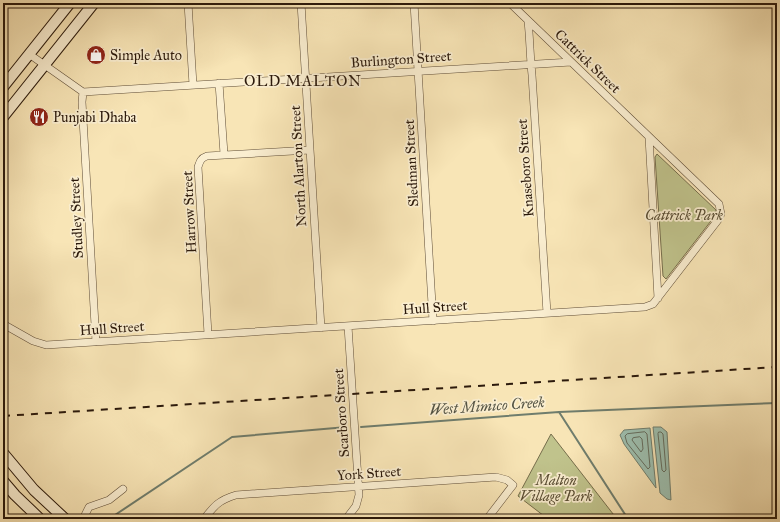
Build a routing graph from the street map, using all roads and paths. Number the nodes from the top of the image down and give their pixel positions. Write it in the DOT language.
graph roads {
  1 [pos="70,3"];
  2 [pos="94,3"];
  3 [pos="188,3"];
  4 [pos="301,3"];
  5 [pos="414,3"];
  6 [pos="510,3"];
  7 [pos="528,21"];
  8 [pos="29,54"];
  9 [pos="571,62"];
  10 [pos="531,64"];
  11 [pos="45,65"];
  12 [pos="418,71"];
  13 [pos="306,78"];
  14 [pos="219,83"];
  15 [pos="193,85"];
  16 [pos="3,87"];
  17 [pos="83,92"];
  18 [pos="3,117"];
  19 [pos="648,137"];
  20 [pos="310,150"];
  21 [pos="224,154"];
  22 [pos="658,298"];
  23 [pos="547,313"];
  24 [pos="433,321"];
  25 [pos="3,324"];
  26 [pos="348,326"];
  27 [pos="321,328"];
  28 [pos="208,334"];
  29 [pos="96,342"];
  30 [pos="3,453"];
  31 [pos="3,481"];
  32 [pos="359,487"];
  33 [pos="123,489"];
  34 [pos="40,519"];
  35 [pos="66,519"];
  36 [pos="82,519"];
  37 [pos="204,519"];
  38 [pos="346,519"];
  39 [pos="487,519"];
  1 -- 8 [label="main road"];
  2 -- 11 [label="main road"];
  3 -- 15 [label="street"];
  4 -- 13 [label="street, North Alarton Street"];
  5 -- 12 [label="street, Sledman Street"];
  6 -- 7 [label="street, Cattrick Street"];
  7 -- 9 [label="street, Cattrick Street"];
  7 -- 10 [label="street, Knaseboro Street"];
  8 -- 11 [label="street"];
  8 -- 16 [label="main road"];
  9 -- 10 [label="street, Burlington Street"];
  9 -- 19 [label="street, Cattrick Street"];
  10 -- 12 [label="street, Burlington Street"];
  10 -- 23 [label="street, Knaseboro Street"];
  11 -- 17 [label="street"];
  11 -- 18 [label="main road"];
  12 -- 13 [label="street, Burlington Street"];
  12 -- 24 [label="street, Sledman Street"];
  13 -- 14 [label="street, Burlington Street"];
  13 -- 20 [label="street, North Alarton Street"];
  14 -- 15 [label="street, Burlington Street"];
  14 -- 21 [label="street"];
  15 -- 17 [label="street, Burlington Street"];
  17 -- 29 [label="street, Studley Street"];
  19 -- 22 [label="street"];
  19 -- 22 [label="street, Hull Street"];
  20 -- 21 [label="street"];
  20 -- 27 [label="street, North Alarton Street"];
  21 -- 28 [label="street, Harrow Street"];
  22 -- 23 [label="street, Hull Street"];
  23 -- 24 [label="street, Hull Street"];
  24 -- 26 [label="street, Hull Street"];
  25 -- 29 [label="street, Hull Street"];
  26 -- 27 [label="street, Hull Street"];
  26 -- 32 [label="street, Scarboro Street"];
  27 -- 28 [label="street, Hull Street"];
  28 -- 29 [label="street, Hull Street"];
  30 -- 35 [label="main road"];
  31 -- 34 [label="main road"];
  32 -- 37 [label="street, York Street"];
  32 -- 38 [label="street, Scarboro Street"];
  32 -- 39 [label="street, York Street"];
  33 -- 36 [label="street"];
}
